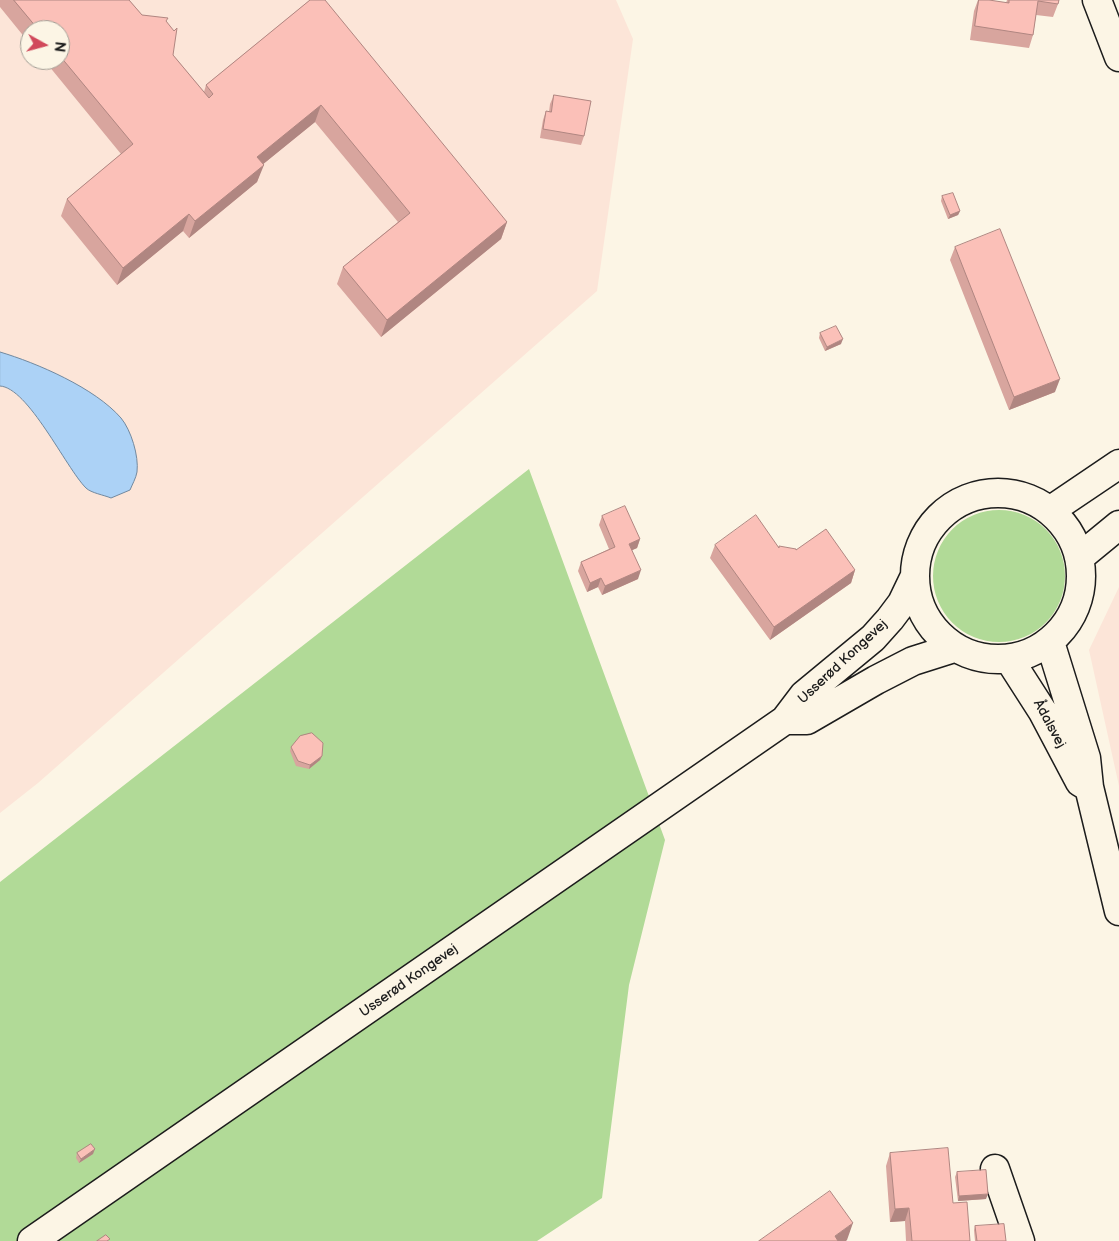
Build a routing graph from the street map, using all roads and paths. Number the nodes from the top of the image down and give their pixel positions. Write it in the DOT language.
graph roads {
  1 [pos="1097,0"];
  2 [pos="1119,57"];
  3 [pos="1119,464"];
  4 [pos="1051,510"];
  5 [pos="1119,525"];
  6 [pos="1080,557"];
  7 [pos="914,578"];
  8 [pos="1050,642"];
  9 [pos="954,648"];
  10 [pos="1009,660"];
  11 [pos="786,720"];
  12 [pos="1089,787"];
  13 [pos="1119,911"];
  14 [pos="995,1169"];
  15 [pos="32,1241"];
  16 [pos="1020,1241"];
  1 -- 2 [label="main road"];
  3 -- 4 [label="main road"];
  4 -- 6 [label="main road"];
  4 -- 7 [label="main road"];
  5 -- 6 [label="main road"];
  6 -- 8 [label="main road"];
  7 -- 9 [label="main road"];
  7 -- 11 [label="main road, Usserød Kongevej"];
  8 -- 10 [label="main road"];
  8 -- 12 [label="main road, Ådalsvej"];
  9 -- 10 [label="main road"];
  9 -- 11 [label="main road, Usserød Kongevej"];
  10 -- 12 [label="main road, Ådalsvej"];
  11 -- 15 [label="main road, Usserød Kongevej"];
  12 -- 13 [label="main road, Ådalsvej"];
  14 -- 16 [label="main road"];
}
